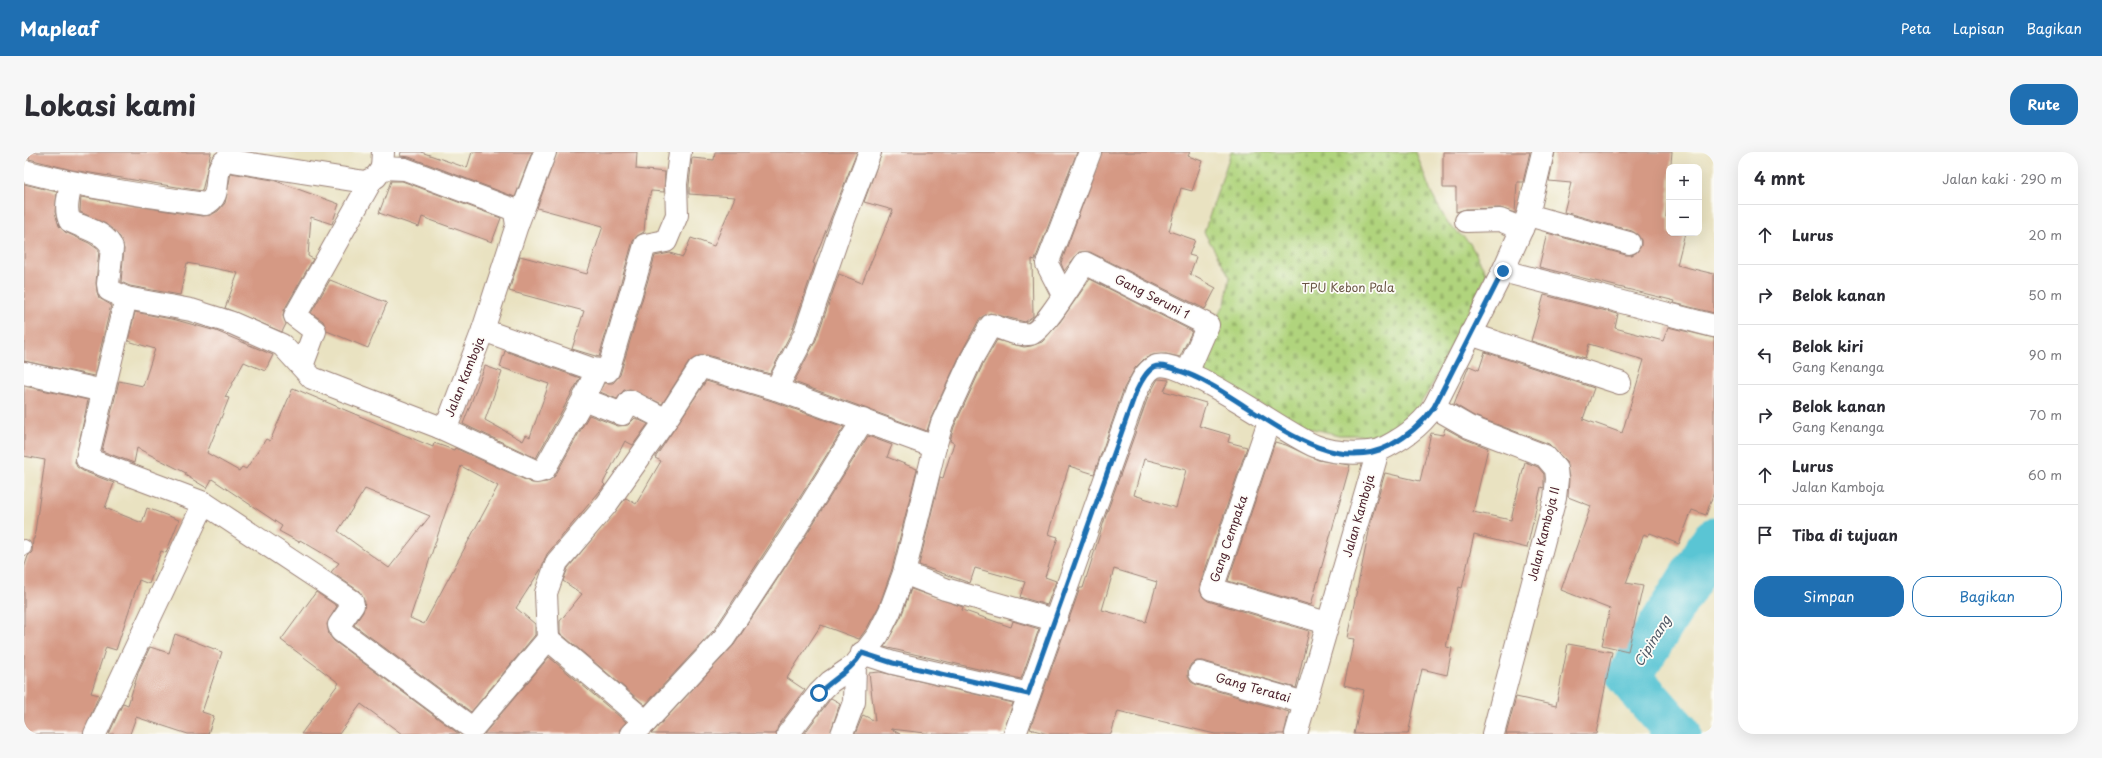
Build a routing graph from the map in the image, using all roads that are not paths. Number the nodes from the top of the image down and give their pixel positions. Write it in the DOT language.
graph roads {
  1 [pos="545,152"];
  2 [pos="680,152"];
  3 [pos="870,152"];
  4 [pos="1090,152"];
  5 [pos="1543,152"];
  6 [pos="379,167"];
  7 [pos="24,171"];
  8 [pos="71,184"];
  9 [pos="1466,221"];
  10 [pos="1525,222"];
  11 [pos="517,225"];
  12 [pos="1629,243"];
  13 [pos="1503,271"];
  14 [pos="1063,295"];
  15 [pos="126,298"];
  16 [pos="1714,326"];
  17 [pos="484,330"];
  18 [pos="1470,334"];
  19 [pos="302,366"];
  20 [pos="592,368"];
  21 [pos="24,373"];
  22 [pos="1187,373"];
  23 [pos="1620,383"];
  24 [pos="776,389"];
  25 [pos="103,391"];
  26 [pos="584,398"];
  27 [pos="1434,407"];
  28 [pos="666,420"];
  29 [pos="863,420"];
  30 [pos="1269,421"];
  31 [pos="439,427"];
  32 [pos="934,447"];
  33 [pos="1378,451"];
  34 [pos="204,503"];
  35 [pos="904,573"];
  36 [pos="1054,620"];
  37 [pos="1327,623"];
  38 [pos="548,639"];
  39 [pos="859,659"];
  40 [pos="1200,673"];
  41 [pos="1028,694"];
  42 [pos="1305,703"];
  43 [pos="638,728"];
  44 [pos="95,734"];
  45 [pos="788,734"];
  46 [pos="842,734"];
  47 [pos="1015,734"];
  48 [pos="1296,734"];
  49 [pos="1493,734"];
  1 -- 11 [label="street, Jalan Kamboja"];
  2 -- 20 [label="street"];
  3 -- 24 [label="street"];
  4 -- 14 [label="street"];
  5 -- 10 [label="street"];
  6 -- 8 [label="street"];
  6 -- 11 [label="street"];
  6 -- 19 [label="street"];
  7 -- 8 [label="street"];
  8 -- 15 [label="street, Jalan Kamboja"];
  9 -- 10 [label="street"];
  10 -- 12 [label="street"];
  10 -- 13 [label="street"];
  11 -- 17 [label="street, Jalan Kamboja"];
  13 -- 16 [label="street"];
  13 -- 18 [label="street"];
  14 -- 22 [label="street, Gang Seruni 1"];
  14 -- 32 [label="street"];
  15 -- 19 [label="street, Jalan Kamboja"];
  15 -- 25 [label="street"];
  17 -- 20 [label="street"];
  17 -- 31 [label="street, Jalan Kamboja"];
  18 -- 23 [label="street"];
  18 -- 27 [label="street"];
  19 -- 31 [label="street, Jalan Kamboja"];
  20 -- 26 [label="street"];
  21 -- 25 [label="street"];
  22 -- 30 [label="street"];
  22 -- 36 [label="street"];
  24 -- 28 [label="street"];
  24 -- 29 [label="street"];
  25 -- 34 [label="street"];
  26 -- 28 [label="street"];
  26 -- 31 [label="street"];
  27 -- 33 [label="street"];
  27 -- 49 [label="street, Jalan Kamboja II"];
  28 -- 38 [label="street"];
  29 -- 32 [label="street"];
  29 -- 43 [label="street"];
  30 -- 33 [label="street"];
  30 -- 37 [label="street, Gang Cempaka"];
  32 -- 35 [label="street"];
  33 -- 37 [label="street, Jalan Kamboja"];
  34 -- 38 [label="street"];
  34 -- 44 [label="street"];
  35 -- 36 [label="street"];
  35 -- 39 [label="street"];
  36 -- 41 [label="street"];
  37 -- 42 [label="street, Jalan Kamboja"];
  38 -- 43 [label="street"];
  39 -- 41 [label="street"];
  39 -- 45 [label="street"];
  39 -- 46 [label="street"];
  40 -- 42 [label="street, Gang Teratai"];
  41 -- 47 [label="street"];
  42 -- 48 [label="street, Jalan Kamboja"];
}
